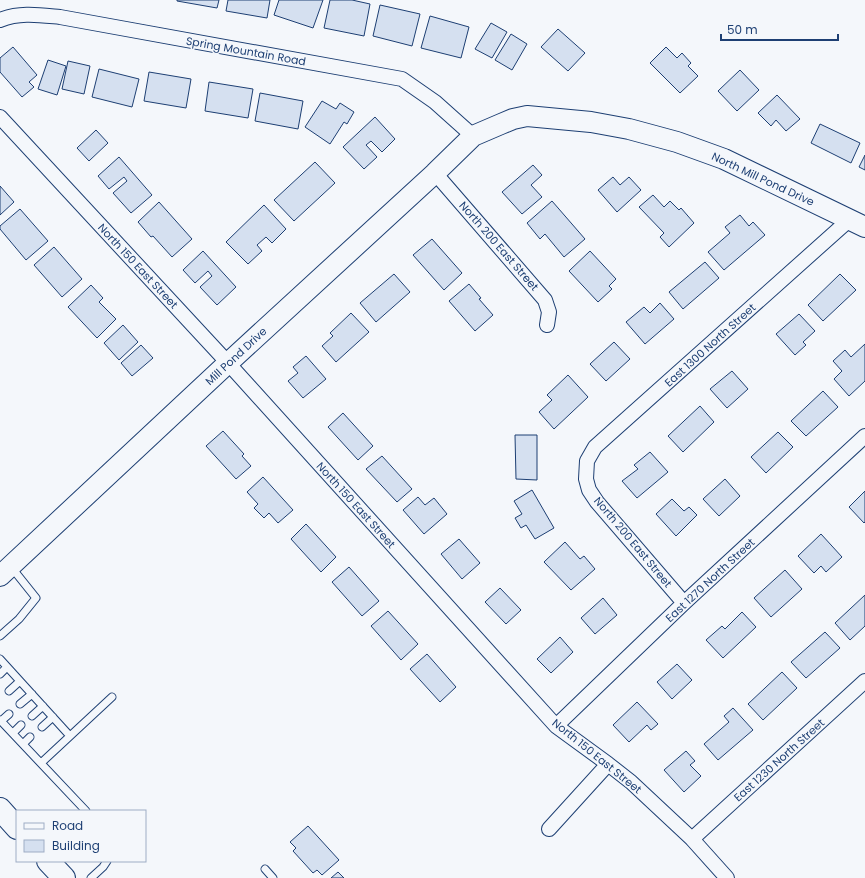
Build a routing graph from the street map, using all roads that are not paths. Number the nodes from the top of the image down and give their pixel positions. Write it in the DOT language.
graph roads {
  1 [pos="0,20"];
  2 [pos="0,117"];
  3 [pos="473,136"];
  4 [pos="435,173"];
  5 [pos="857,224"];
  6 [pos="547,325"];
  7 [pos="228,363"];
  8 [pos="865,436"];
  9 [pos="586,478"];
  10 [pos="5,571"];
  11 [pos="684,604"];
  12 [pos="0,636"];
  13 [pos="0,659"];
  14 [pos="7,667"];
  15 [pos="0,674"];
  16 [pos="20,681"];
  17 [pos="865,681"];
  18 [pos="9,691"];
  19 [pos="32,694"];
  20 [pos="112,697"];
  21 [pos="20,704"];
  22 [pos="43,706"];
  23 [pos="8,714"];
  24 [pos="32,716"];
  25 [pos="53,717"];
  26 [pos="1,720"];
  27 [pos="21,725"];
  28 [pos="556,726"];
  29 [pos="42,727"];
  30 [pos="12,733"];
  31 [pos="70,736"];
  32 [pos="30,737"];
  33 [pos="23,744"];
  34 [pos="41,763"];
  35 [pos="608,764"];
  36 [pos="0,809"];
  37 [pos="85,810"];
  38 [pos="16,827"];
  39 [pos="549,830"];
  40 [pos="692,839"];
  41 [pos="49,862"];
  42 [pos="106,862"];
  43 [pos="265,869"];
  44 [pos="64,878"];
  45 [pos="91,878"];
  46 [pos="273,878"];
  47 [pos="727,878"];
  1 -- 3 [label="street, Spring Mountain Road"];
  2 -- 7 [label="street, North 150 East Street"];
  3 -- 4 [label="main road, Mill Pond Drive"];
  3 -- 5 [label="main road, North Mill Pond Drive"];
  4 -- 6 [label="street, North 200 East Street"];
  4 -- 7 [label="main road, Mill Pond Drive"];
  5 -- 9 [label="street, East 1300 North Street"];
  7 -- 10 [label="main road, Mill Pond Drive"];
  7 -- 28 [label="street, North 150 East Street"];
  8 -- 11 [label="street, East 1270 North Street"];
  9 -- 11 [label="street, North 200 East Street"];
  10 -- 12 [label="lane"];
  11 -- 28 [label="street, East 1270 North Street"];
  13 -- 14 [label="lane"];
  14 -- 15 [label="lane"];
  14 -- 16 [label="lane"];
  16 -- 18 [label="lane"];
  16 -- 19 [label="lane"];
  17 -- 40 [label="street, East 1230 North Street"];
  19 -- 21 [label="lane"];
  19 -- 22 [label="lane"];
  20 -- 31 [label="lane"];
  22 -- 24 [label="lane"];
  22 -- 25 [label="lane"];
  23 -- 26 [label="lane"];
  25 -- 29 [label="lane"];
  25 -- 31 [label="lane"];
  26 -- 30 [label="lane"];
  27 -- 30 [label="lane"];
  28 -- 35 [label="street, North 150 East Street"];
  30 -- 33 [label="lane"];
  31 -- 34 [label="lane"];
  32 -- 33 [label="lane"];
  33 -- 34 [label="lane"];
  34 -- 37 [label="lane"];
  35 -- 39 [label="street"];
  35 -- 40 [label="street, North 150 East Street"];
  36 -- 38 [label="main road"];
  40 -- 47 [label="street, North 150 East Street"];
  41 -- 44 [label="main road"];
  42 -- 45 [label="lane"];
  43 -- 46 [label="lane"];
}
